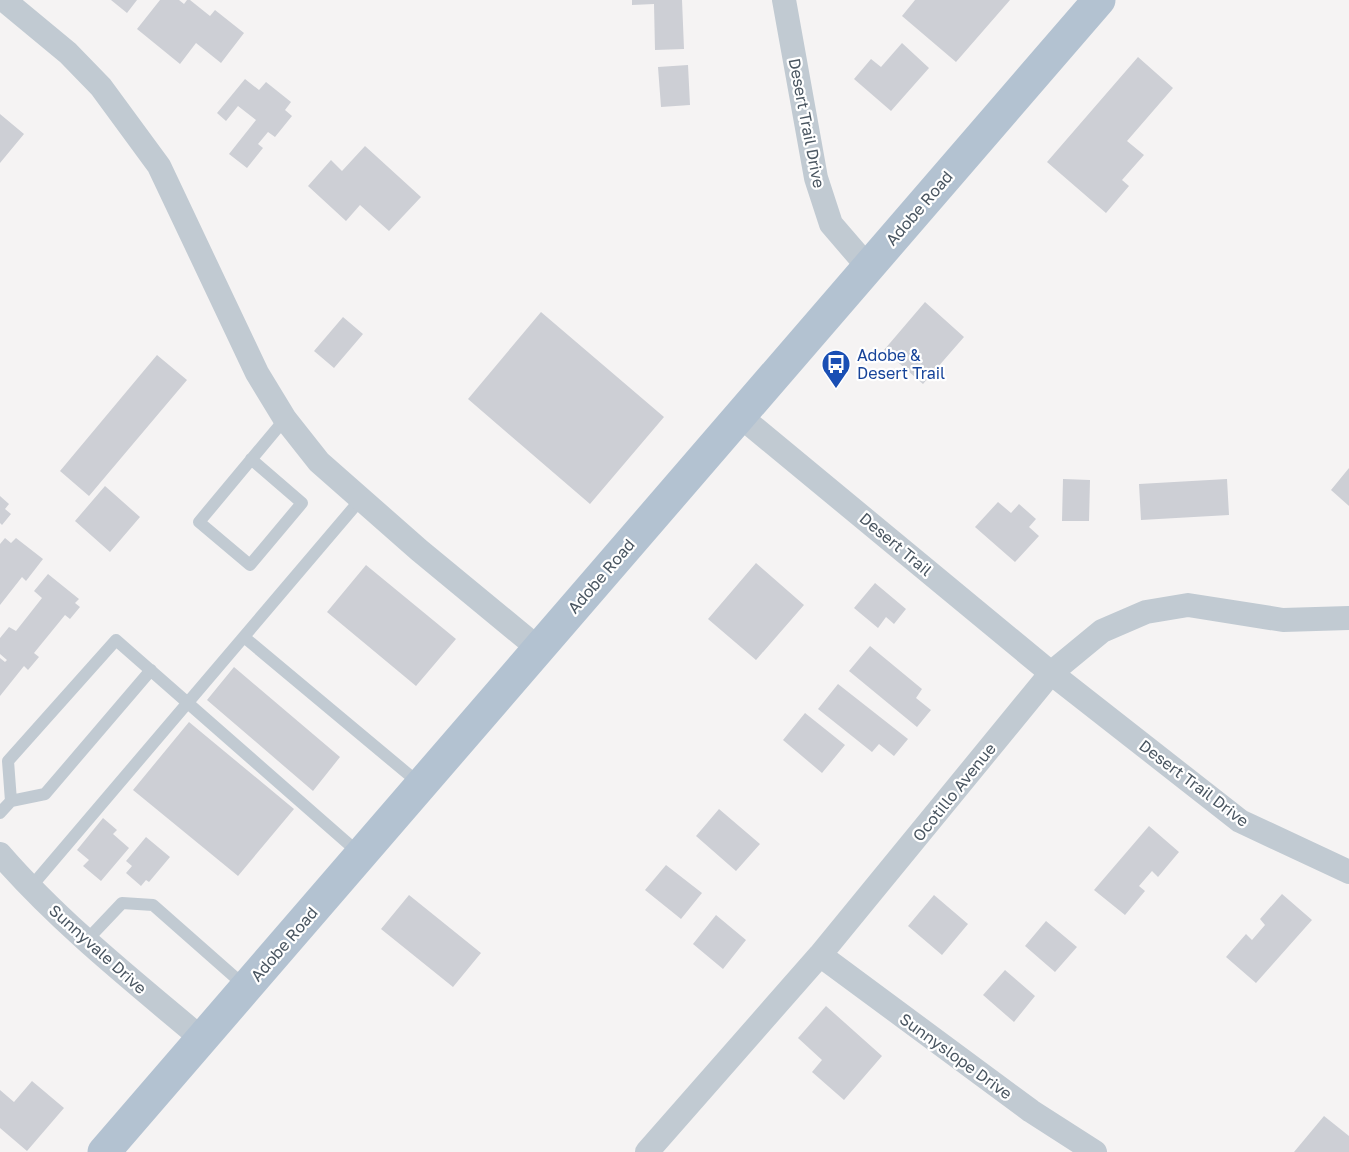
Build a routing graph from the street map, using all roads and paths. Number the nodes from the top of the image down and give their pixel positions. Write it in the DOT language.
graph roads {
  1 [pos="4,0"];
  2 [pos="784,0"];
  3 [pos="1099,0"];
  4 [pos="868,267"];
  5 [pos="740,416"];
  6 [pos="285,419"];
  7 [pos="251,459"];
  8 [pos="361,499"];
  9 [pos="1349,618"];
  10 [pos="244,637"];
  11 [pos="539,649"];
  12 [pos="151,670"];
  13 [pos="1052,673"];
  14 [pos="188,703"];
  15 [pos="421,785"];
  16 [pos="11,801"];
  17 [pos="0,813"];
  18 [pos="0,854"];
  19 [pos="361,855"];
  20 [pos="1349,872"];
  21 [pos="30,888"];
  22 [pos="85,942"];
  23 [pos="820,955"];
  24 [pos="247,987"];
  25 [pos="202,1039"];
  26 [pos="104,1152"];
  27 [pos="647,1152"];
  28 [pos="1095,1152"];
  1 -- 6 [label="street"];
  2 -- 4 [label="street, Desert Trail Drive"];
  3 -- 4 [label="main road, Adobe Road"];
  4 -- 5 [label="main road, Adobe Road"];
  5 -- 11 [label="main road, Adobe Road"];
  5 -- 13 [label="street, Desert Trail"];
  6 -- 7 [label="lane"];
  6 -- 8 [label="street"];
  7 -- 7 [label="lane"];
  8 -- 10 [label="lane"];
  8 -- 11 [label="street"];
  9 -- 13 [label="street, Ocotillo Avenue"];
  10 -- 14 [label="lane"];
  10 -- 15 [label="lane"];
  11 -- 15 [label="main road, Adobe Road"];
  12 -- 14 [label="lane"];
  12 -- 16 [label="lane"];
  12 -- 16 [label="lane"];
  13 -- 20 [label="street, Desert Trail Drive"];
  13 -- 23 [label="street, Ocotillo Avenue"];
  14 -- 19 [label="lane"];
  14 -- 21 [label="lane"];
  15 -- 19 [label="main road, Adobe Road"];
  16 -- 17 [label="lane"];
  18 -- 21 [label="street, Sunnyvale Drive"];
  19 -- 24 [label="main road, Adobe Road"];
  21 -- 22 [label="street, Sunnyvale Drive"];
  22 -- 24 [label="lane"];
  22 -- 25 [label="street, Sunnyvale Drive"];
  23 -- 27 [label="street, Ocotillo Avenue"];
  23 -- 28 [label="street, Sunnyslope Drive"];
  24 -- 25 [label="main road, Adobe Road"];
  25 -- 26 [label="main road, Adobe Road"];
}
